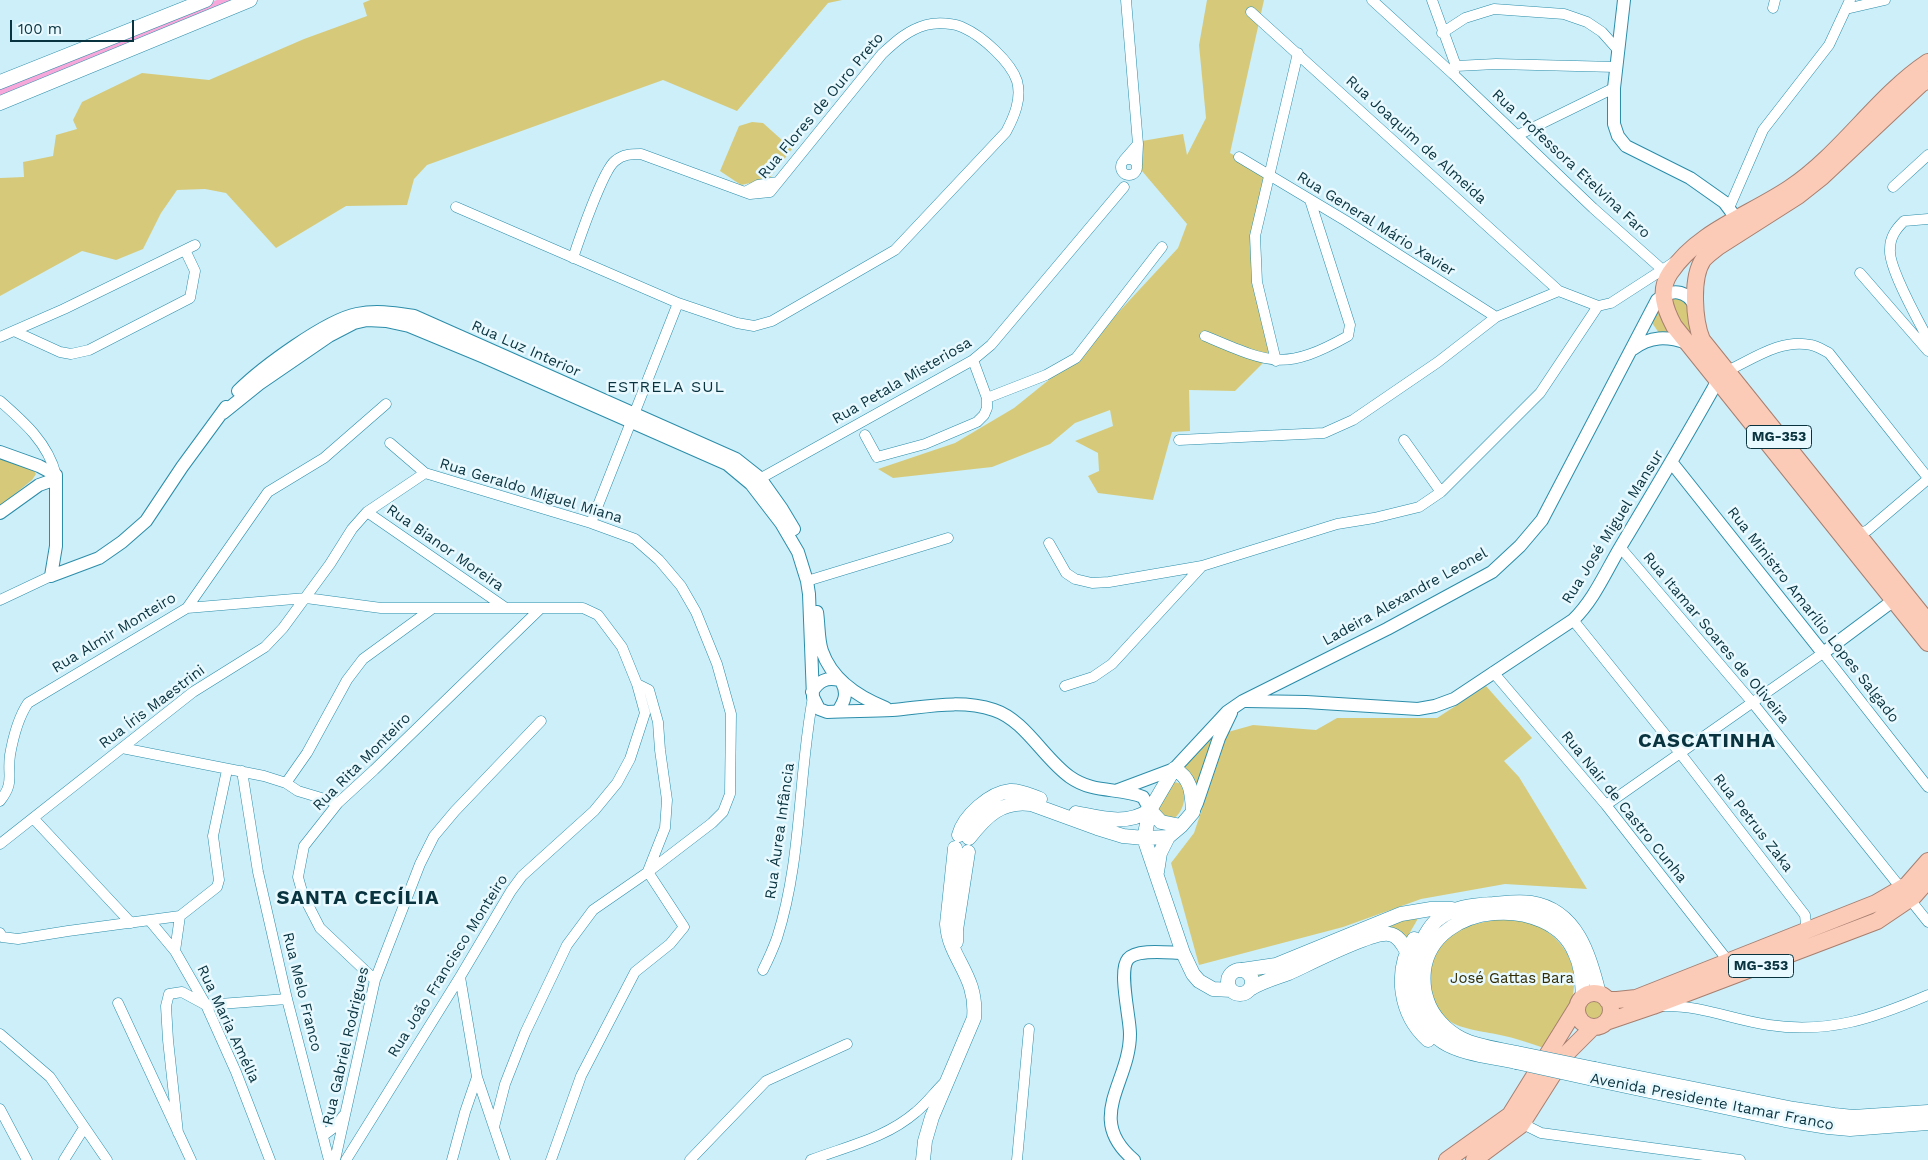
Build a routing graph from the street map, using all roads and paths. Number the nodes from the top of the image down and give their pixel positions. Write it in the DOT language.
graph roads {
  1 [pos="206,0"];
  2 [pos="250,0"];
  3 [pos="1126,0"];
  4 [pos="1372,0"];
  5 [pos="1432,0"];
  6 [pos="1624,0"];
  7 [pos="1885,0"];
  8 [pos="1848,4"];
  9 [pos="1251,12"];
  10 [pos="1442,32"];
  11 [pos="1618,50"];
  12 [pos="1298,53"];
  13 [pos="1928,62"];
  14 [pos="1616,66"];
  15 [pos="1454,70"];
  16 [pos="1928,80"];
  17 [pos="0,82"];
  18 [pos="1614,88"];
  19 [pos="0,103"];
  20 [pos="1518,135"];
  21 [pos="1138,144"];
  22 [pos="1928,155"];
  23 [pos="1239,157"];
  24 [pos="1123,165"];
  25 [pos="1136,168"];
  26 [pos="1270,176"];
  27 [pos="1892,187"];
  28 [pos="1124,188"];
  29 [pos="1310,200"];
  30 [pos="456,207"];
  31 [pos="1733,213"];
  32 [pos="1928,219"];
  33 [pos="196,245"];
  34 [pos="1162,247"];
  35 [pos="185,250"];
  36 [pos="572,258"];
  37 [pos="1665,272"];
  38 [pos="1860,273"];
  39 [pos="1559,291"];
  40 [pos="1663,295"];
  41 [pos="1695,301"];
  42 [pos="678,303"];
  43 [pos="1598,306"];
  44 [pos="1496,317"];
  45 [pos="14,331"];
  46 [pos="1205,336"];
  47 [pos="0,337"];
  48 [pos="1928,339"];
  49 [pos="1687,343"];
  50 [pos="1631,351"];
  51 [pos="1928,351"];
  52 [pos="973,360"];
  53 [pos="1276,361"];
  54 [pos="1723,376"];
  55 [pos="1731,396"];
  56 [pos="987,398"];
  57 [pos="0,401"];
  58 [pos="1706,401"];
  59 [pos="386,404"];
  60 [pos="633,418"];
  61 [pos="865,435"];
  62 [pos="1179,440"];
  63 [pos="1404,440"];
  64 [pos="390,444"];
  65 [pos="0,452"];
  66 [pos="1672,463"];
  67 [pos="39,466"];
  68 [pos="425,473"];
  69 [pos="56,477"];
  70 [pos="1928,478"];
  71 [pos="756,481"];
  72 [pos="39,484"];
  73 [pos="1441,492"];
  74 [pos="367,512"];
  75 [pos="0,513"];
  76 [pos="591,523"];
  77 [pos="1862,534"];
  78 [pos="948,538"];
  79 [pos="1049,543"];
  80 [pos="1620,548"];
  81 [pos="1202,566"];
  82 [pos="51,576"];
  83 [pos="811,580"];
  84 [pos="1897,594"];
  85 [pos="306,598"];
  86 [pos="0,600"];
  87 [pos="187,608"];
  88 [pos="434,608"];
  89 [pos="506,608"];
  90 [pos="540,609"];
  91 [pos="1573,620"];
  92 [pos="1928,622"];
  93 [pos="1928,642"];
  94 [pos="1823,653"];
  95 [pos="1493,672"];
  96 [pos="840,682"];
  97 [pos="637,684"];
  98 [pos="1065,686"];
  99 [pos="812,695"];
  100 [pos="1752,702"];
  101 [pos="1239,704"];
  102 [pos="891,710"];
  103 [pos="832,712"];
  104 [pos="540,721"];
  105 [pos="808,723"];
  106 [pos="122,748"];
  107 [pos="1680,753"];
  108 [pos="1174,769"];
  109 [pos="227,770"];
  110 [pos="242,771"];
  111 [pos="286,783"];
  112 [pos="1928,787"];
  113 [pos="1118,790"];
  114 [pos="0,801"];
  115 [pos="338,802"];
  116 [pos="1606,805"];
  117 [pos="1150,810"];
  118 [pos="1193,812"];
  119 [pos="34,818"];
  120 [pos="1181,826"];
  121 [pos="1123,836"];
  122 [pos="1168,837"];
  123 [pos="1144,838"];
  124 [pos="963,843"];
  125 [pos="0,844"];
  126 [pos="1151,858"];
  127 [pos="1928,861"];
  128 [pos="648,872"];
  129 [pos="1157,872"];
  130 [pos="1928,880"];
  131 [pos="1906,894"];
  132 [pos="1456,909"];
  133 [pos="180,916"];
  134 [pos="150,921"];
  135 [pos="131,922"];
  136 [pos="1434,922"];
  137 [pos="1928,922"];
  138 [pos="1804,931"];
  139 [pos="0,933"];
  140 [pos="175,951"];
  141 [pos="1407,952"];
  142 [pos="1183,953"];
  143 [pos="1729,962"];
  144 [pos="764,970"];
  145 [pos="1237,972"];
  146 [pos="460,977"];
  147 [pos="376,980"];
  148 [pos="1199,981"];
  149 [pos="1250,989"];
  150 [pos="1231,990"];
  151 [pos="1928,995"];
  152 [pos="287,999"];
  153 [pos="1592,1000"];
  154 [pos="118,1002"];
  155 [pos="206,1005"];
  156 [pos="1653,1006"];
  157 [pos="1600,1025"];
  158 [pos="1029,1029"];
  159 [pos="0,1034"];
  160 [pos="847,1044"];
  161 [pos="1516,1058"];
  162 [pos="1501,1059"];
  163 [pos="1594,1074"];
  164 [pos="477,1077"];
  165 [pos="948,1080"];
  166 [pos="0,1109"];
  167 [pos="346,1111"];
  168 [pos="1928,1112"];
  169 [pos="1525,1119"];
  170 [pos="1928,1123"];
  171 [pos="494,1127"];
  172 [pos="84,1128"];
  173 [pos="178,1134"];
  174 [pos="324,1135"];
  175 [pos="28,1160"];
  176 [pos="64,1160"];
  177 [pos="107,1160"];
  178 [pos="191,1160"];
  179 [pos="270,1160"];
  180 [pos="329,1160"];
  181 [pos="335,1160"];
  182 [pos="346,1160"];
  183 [pos="452,1160"];
  184 [pos="505,1160"];
  185 [pos="551,1160"];
  186 [pos="690,1160"];
  187 [pos="811,1160"];
  188 [pos="923,1160"];
  189 [pos="1017,1160"];
  190 [pos="1134,1160"];
  191 [pos="1448,1160"];
  192 [pos="1474,1160"];
  193 [pos="1740,1160"];
  1 -- 17 [label="main road"];
  2 -- 19 [label="main road"];
  3 -- 21 [label="street"];
  4 -- 15 [label="street, Rua Professora Etelvina Faro"];
  5 -- 10 [label="street, Rua Professora Etelvina Faro"];
  6 -- 11 [label="street"];
  7 -- 8 [label="street"];
  8 -- 31 [label="street"];
  9 -- 12 [label="street, Rua Joaquim de Almeida"];
  10 -- 11 [label="street"];
  10 -- 15 [label="street, Rua Professora Etelvina Faro"];
  11 -- 14 [label="street"];
  12 -- 26 [label="street"];
  12 -- 39 [label="street, Rua Joaquim de Almeida"];
  13 -- 31 [label="main road"];
  14 -- 15 [label="street"];
  14 -- 18 [label="street"];
  15 -- 20 [label="street, Rua Professora Etelvina Faro"];
  16 -- 41 [label="main road, MG-353"];
  18 -- 20 [label="street"];
  18 -- 31 [label="street"];
  20 -- 37 [label="street, Rua Professora Etelvina Faro"];
  21 -- 24 [label="street"];
  21 -- 25 [label="street"];
  22 -- 27 [label="street"];
  23 -- 26 [label="street, Rua General Mário Xavier"];
  24 -- 25 [label="street"];
  24 -- 28 [label="street"];
  25 -- 28 [label="street, Rua Petala Misteriosa"];
  26 -- 29 [label="street, Rua General Mário Xavier"];
  26 -- 53 [label="street"];
  28 -- 52 [label="street, Rua Petala Misteriosa"];
  29 -- 44 [label="street, Rua General Mário Xavier"];
  29 -- 53 [label="street"];
  30 -- 36 [label="street, Rua Flores de Ouro Preto"];
  31 -- 37 [label="main road"];
  31 -- 41 [label="main road"];
  32 -- 48 [label="street"];
  33 -- 35 [label="street"];
  34 -- 56 [label="street"];
  35 -- 45 [label="street"];
  35 -- 45 [label="street"];
  36 -- 42 [label="street, Rua Flores de Ouro Preto"];
  36 -- 42 [label="street, Rua Flores de Ouro Preto"];
  37 -- 40 [label="main road"];
  37 -- 43 [label="street"];
  38 -- 51 [label="street"];
  39 -- 43 [label="street"];
  39 -- 44 [label="street"];
  40 -- 41 [label="street"];
  40 -- 49 [label="main road, MG-353"];
  40 -- 50 [label="street, Ladeira Alexandre Leonel"];
  41 -- 54 [label="main road, MG-353"];
  42 -- 60 [label="street"];
  43 -- 73 [label="street"];
  44 -- 62 [label="street"];
  45 -- 47 [label="street"];
  46 -- 53 [label="street"];
  49 -- 50 [label="street"];
  49 -- 54 [label="main road, MG-353"];
  50 -- 101 [label="street, Ladeira Alexandre Leonel"];
  52 -- 56 [label="street"];
  52 -- 71 [label="street, Rua Petala Misteriosa"];
  54 -- 55 [label="main road, MG-353"];
  54 -- 58 [label="street, Rua José Miguel Mansur"];
  54 -- 70 [label="street"];
  54 -- 77 [label="main road, MG-353"];
  55 -- 58 [label="street"];
  55 -- 84 [label="main road, MG-353"];
  56 -- 61 [label="street"];
  57 -- 69 [label="street"];
  58 -- 66 [label="street, Rua José Miguel Mansur"];
  59 -- 87 [label="street, Rua Almir Monteiro"];
  60 -- 71 [label="street, Rua Luz Interior"];
  60 -- 76 [label="street"];
  60 -- 82 [label="street, Rua Luz Interior"];
  63 -- 73 [label="street"];
  64 -- 68 [label="street, Rua Geraldo Miguel Miana"];
  65 -- 67 [label="street"];
  66 -- 80 [label="street, Rua José Miguel Mansur"];
  66 -- 94 [label="street, Rua Ministro Amarílio Lopes Salgado"];
  67 -- 69 [label="street"];
  67 -- 72 [label="street"];
  68 -- 74 [label="street, Rua Íris Maestrini"];
  68 -- 76 [label="street, Rua Geraldo Miguel Miana"];
  69 -- 72 [label="street"];
  69 -- 82 [label="street"];
  70 -- 77 [label="street"];
  71 -- 83 [label="street, Rua Luz Interior"];
  72 -- 75 [label="street"];
  73 -- 81 [label="street"];
  74 -- 85 [label="street, Rua Íris Maestrini"];
  74 -- 89 [label="street, Rua Bianor Moreira"];
  76 -- 128 [label="street, Rua Geraldo Miguel Miana"];
  77 -- 84 [label="main road, MG-353"];
  78 -- 83 [label="street"];
  79 -- 81 [label="street"];
  80 -- 91 [label="street, Rua José Miguel Mansur"];
  80 -- 100 [label="street, Rua Itamar Soares de Oliveira"];
  81 -- 98 [label="street"];
  82 -- 86 [label="street"];
  83 -- 96 [label="street, Rua Luz Interior"];
  83 -- 99 [label="street, Rua Luz Interior"];
  84 -- 92 [label="main road, MG-353"];
  84 -- 93 [label="main road, MG-353"];
  84 -- 94 [label="street"];
  85 -- 87 [label="street, Rua João Francisco Monteiro"];
  85 -- 88 [label="street, Rua João Francisco Monteiro"];
  85 -- 106 [label="street, Rua Íris Maestrini"];
  87 -- 114 [label="street, Rua Almir Monteiro"];
  88 -- 89 [label="street, Rua João Francisco Monteiro"];
  88 -- 111 [label="street"];
  89 -- 90 [label="street, Rua João Francisco Monteiro"];
  90 -- 97 [label="street, Rua João Francisco Monteiro"];
  90 -- 115 [label="street, Rua Rita Monteiro"];
  91 -- 95 [label="street, Rua José Miguel Mansur"];
  91 -- 107 [label="street, Rua Petrus Zaka"];
  94 -- 100 [label="street"];
  94 -- 112 [label="street, Rua Ministro Amarílio Lopes Salgado"];
  95 -- 101 [label="street, Rua José Miguel Mansur"];
  95 -- 116 [label="street, Rua Nair de Castro Cunha"];
  96 -- 99 [label="street"];
  96 -- 102 [label="street"];
  96 -- 103 [label="street"];
  97 -- 128 [label="street"];
  97 -- 146 [label="street, Rua João Francisco Monteiro"];
  99 -- 103 [label="street"];
  99 -- 105 [label="street, Rua Áurea Infância"];
  100 -- 107 [label="street"];
  100 -- 131 [label="street, Rua Itamar Soares de Oliveira"];
  101 -- 108 [label="street, Ladeira Alexandre Leonel"];
  101 -- 118 [label="street"];
  102 -- 103 [label="street"];
  102 -- 113 [label="street"];
  103 -- 105 [label="street"];
  104 -- 147 [label="street, Rua Gabriel Rodrigues"];
  105 -- 144 [label="street, Rua Áurea Infância"];
  106 -- 109 [label="street"];
  106 -- 119 [label="street, Rua Íris Maestrini"];
  107 -- 116 [label="street"];
  107 -- 138 [label="street, Rua Petrus Zaka"];
  108 -- 113 [label="street"];
  108 -- 117 [label="main road, Ladeira Alexandre Leonel"];
  108 -- 118 [label="main road"];
  109 -- 110 [label="street"];
  109 -- 133 [label="street"];
  110 -- 111 [label="street"];
  110 -- 152 [label="street, Rua Melo Franco"];
  111 -- 115 [label="street"];
  113 -- 117 [label="street"];
  115 -- 147 [label="street, Rua Rita Monteiro"];
  116 -- 143 [label="street, Rua Nair de Castro Cunha"];
  117 -- 120 [label="main road"];
  117 -- 123 [label="main road, Ladeira Alexandre Leonel"];
  117 -- 124 [label="main road"];
  118 -- 120 [label="main road"];
  119 -- 125 [label="street, Rua Íris Maestrini"];
  119 -- 135 [label="street"];
  120 -- 122 [label="main road"];
  121 -- 123 [label="main road"];
  121 -- 124 [label="main road"];
  121 -- 126 [label="main road"];
  122 -- 123 [label="main road"];
  122 -- 129 [label="main road"];
  123 -- 126 [label="main road"];
  124 -- 165 [label="main road"];
  126 -- 129 [label="main road"];
  127 -- 131 [label="main road, MG-353"];
  128 -- 171 [label="street, Rua Geraldo Miguel Miana"];
  128 -- 185 [label="street"];
  129 -- 142 [label="main road"];
  130 -- 131 [label="main road, MG-353"];
  131 -- 137 [label="street, Rua Itamar Soares de Oliveira"];
  131 -- 138 [label="main road, MG-353"];
  131 -- 156 [label="main road, MG-353"];
  132 -- 136 [label="main road, Avenida Presidente Itamar Franco"];
  132 -- 145 [label="main road"];
  132 -- 153 [label="main road, Avenida Presidente Itamar Franco"];
  133 -- 134 [label="street"];
  133 -- 140 [label="street"];
  134 -- 135 [label="street"];
  134 -- 140 [label="street, Rua Maria Amélia"];
  135 -- 139 [label="street"];
  136 -- 141 [label="main road"];
  136 -- 162 [label="main road, Avenida Presidente Itamar Franco"];
  138 -- 143 [label="main road, MG-353"];
  140 -- 155 [label="street, Rua Maria Amélia"];
  141 -- 149 [label="main road"];
  141 -- 162 [label="main road"];
  142 -- 148 [label="main road"];
  142 -- 190 [label="street"];
  143 -- 153 [label="main road, MG-353"];
  145 -- 148 [label="main road"];
  145 -- 149 [label="main road"];
  145 -- 150 [label="main road"];
  146 -- 164 [label="street"];
  146 -- 182 [label="street, Rua João Francisco Monteiro"];
  147 -- 167 [label="street, Rua Gabriel Rodrigues"];
  148 -- 150 [label="main road"];
  149 -- 150 [label="main road"];
  151 -- 156 [label="street"];
  152 -- 155 [label="street"];
  152 -- 174 [label="street, Rua Melo Franco"];
  153 -- 157 [label="main road"];
  153 -- 157 [label="main road"];
  153 -- 161 [label="main road, Avenida Presidente Itamar Franco"];
  153 -- 191 [label="main road"];
  154 -- 173 [label="street"];
  155 -- 173 [label="street"];
  155 -- 179 [label="street, Rua Maria Amélia"];
  156 -- 157 [label="main road, MG-353"];
  157 -- 169 [label="main road, MG-353"];
  158 -- 189 [label="street"];
  159 -- 172 [label="street"];
  160 -- 186 [label="street"];
  161 -- 162 [label="main road, Avenida Presidente Itamar Franco"];
  161 -- 163 [label="main road, Avenida Presidente Itamar Franco, bridge"];
  163 -- 168 [label="main road, Avenida Presidente Itamar Franco"];
  163 -- 170 [label="main road, Avenida Presidente Itamar Franco"];
  164 -- 171 [label="street"];
  164 -- 183 [label="street"];
  165 -- 187 [label="street"];
  165 -- 188 [label="main road"];
  166 -- 175 [label="street"];
  167 -- 174 [label="street"];
  167 -- 181 [label="street, Rua Gabriel Rodrigues"];
  169 -- 192 [label="main road, MG-353"];
  169 -- 193 [label="street"];
  171 -- 184 [label="street"];
  172 -- 176 [label="street"];
  172 -- 177 [label="street"];
  173 -- 178 [label="street"];
  174 -- 180 [label="street, Rua Melo Franco"];
}
